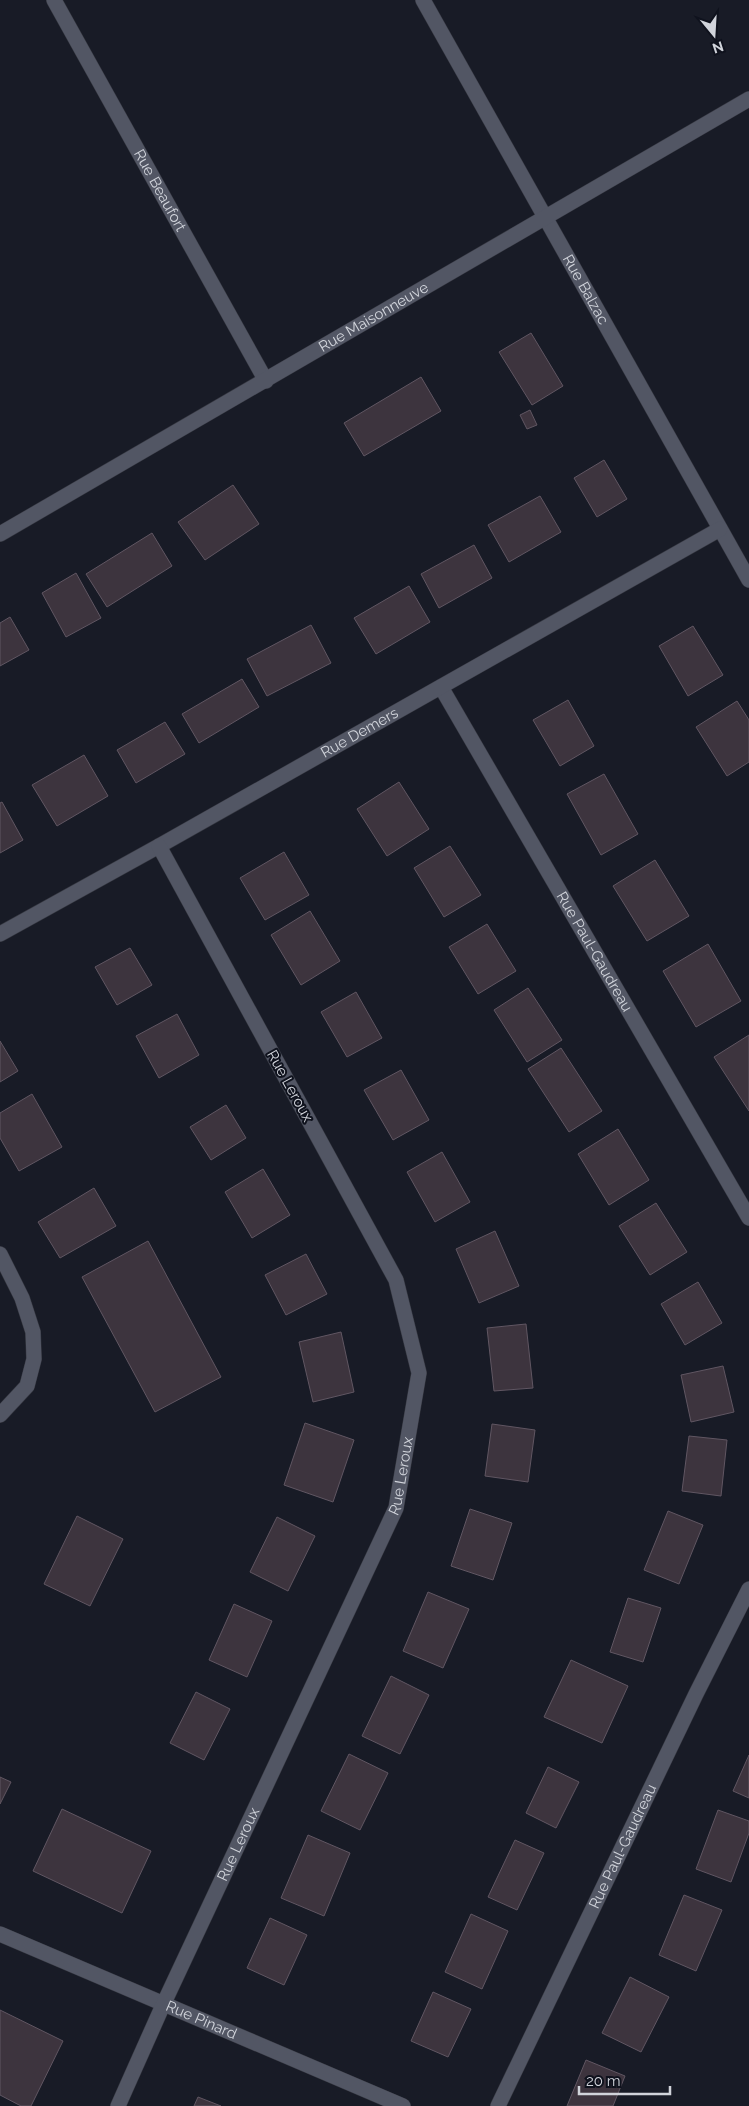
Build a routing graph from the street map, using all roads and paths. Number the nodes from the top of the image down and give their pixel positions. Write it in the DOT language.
graph roads {
  1 [pos="54,0"];
  2 [pos="422,0"];
  3 [pos="749,99"];
  4 [pos="544,217"];
  5 [pos="266,381"];
  6 [pos="720,529"];
  7 [pos="0,534"];
  8 [pos="749,580"];
  9 [pos="441,687"];
  10 [pos="159,846"];
  11 [pos="0,934"];
  12 [pos="749,1218"];
  13 [pos="0,1254"];
  14 [pos="0,1415"];
  15 [pos="749,1589"];
  16 [pos="0,1934"];
  17 [pos="163,2005"];
  18 [pos="118,2106"];
  19 [pos="403,2106"];
  20 [pos="498,2106"];
  1 -- 5 [label="street, Rue Beaufort"];
  2 -- 4 [label="street, Rue Balzac"];
  3 -- 4 [label="street, Rue Maisonneuve"];
  4 -- 5 [label="street, Rue Maisonneuve"];
  4 -- 6 [label="street, Rue Balzac"];
  5 -- 7 [label="street, Rue Maisonneuve"];
  6 -- 8 [label="street, Rue Balzac"];
  6 -- 9 [label="street, Rue Demers"];
  9 -- 10 [label="street, Rue Demers"];
  9 -- 12 [label="street, Rue Paul-Gaudreau"];
  10 -- 11 [label="street, Rue Demers"];
  10 -- 17 [label="street, Rue Leroux"];
  13 -- 14 [label="street"];
  15 -- 20 [label="street, Rue Paul-Gaudreau"];
  16 -- 17 [label="street, Rue Pinard"];
  17 -- 18 [label="street, Rue Leroux"];
  17 -- 19 [label="street, Rue Pinard"];
}
